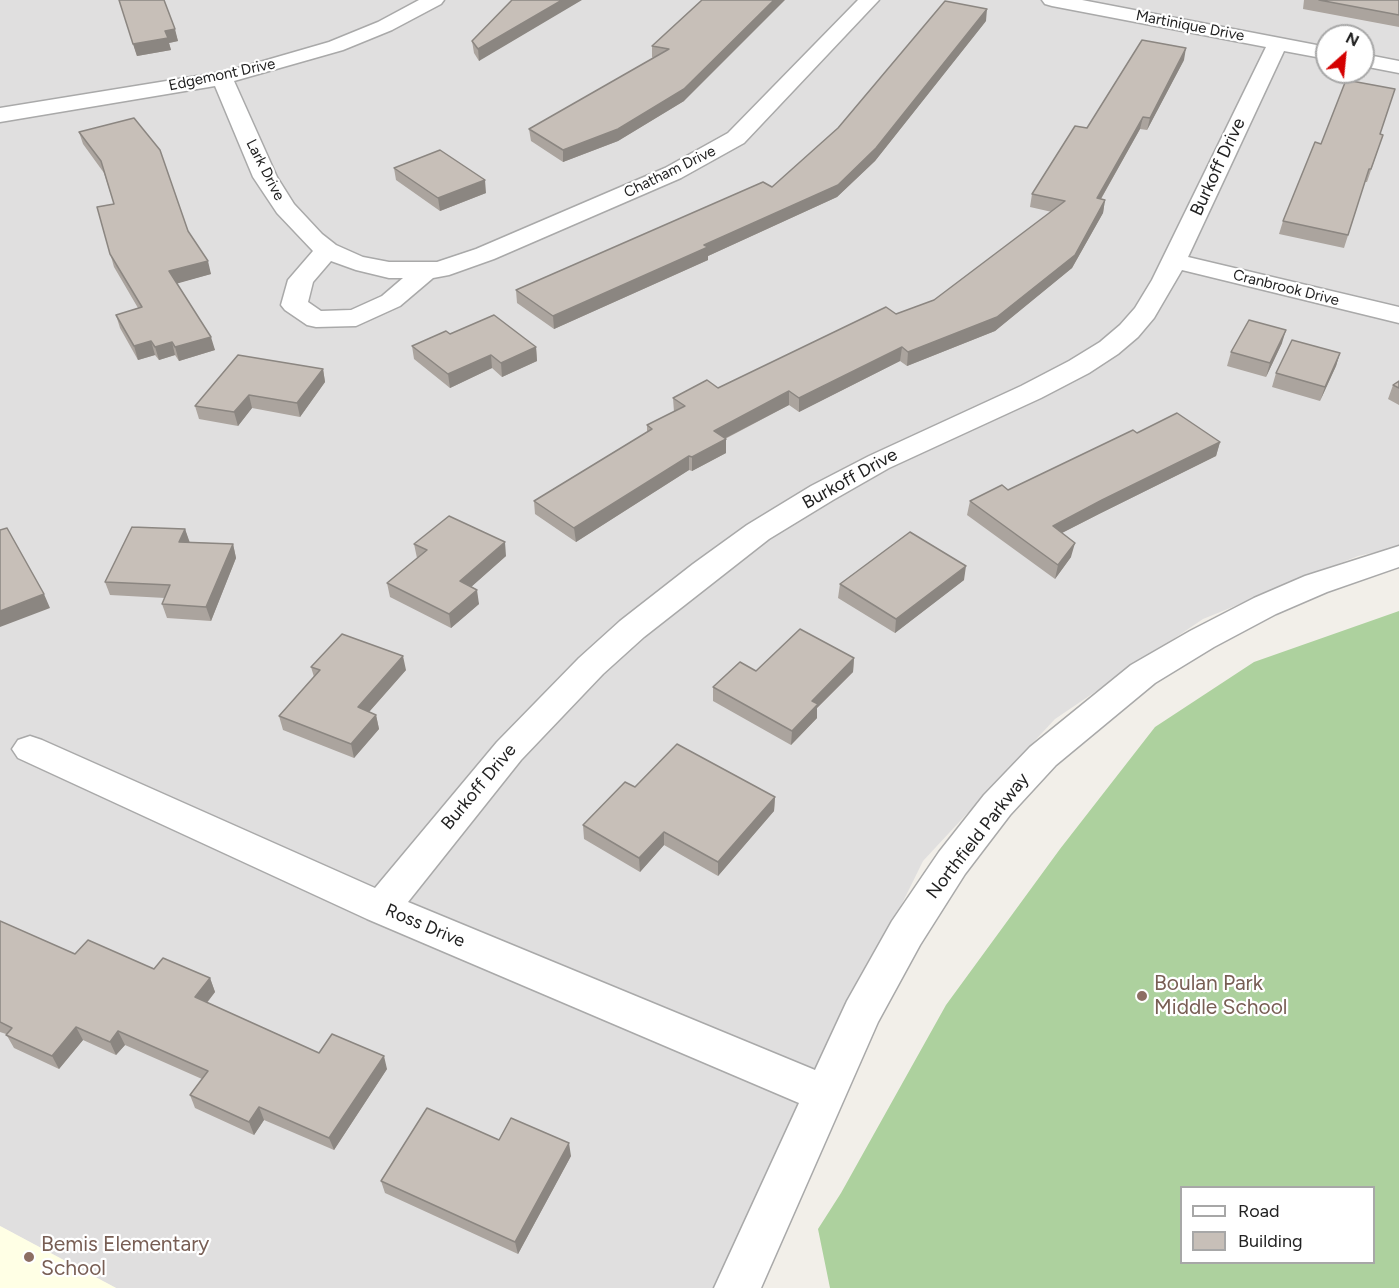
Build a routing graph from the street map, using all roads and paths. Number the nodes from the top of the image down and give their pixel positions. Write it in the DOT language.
graph roads {
  1 [pos="434,0"];
  2 [pos="869,0"];
  3 [pos="1052,0"];
  4 [pos="1278,43"];
  5 [pos="1315,51"];
  6 [pos="1375,62"];
  7 [pos="1399,67"];
  8 [pos="222,78"];
  9 [pos="0,115"];
  10 [pos="327,250"];
  11 [pos="1173,261"];
  12 [pos="356,263"];
  13 [pos="425,271"];
  14 [pos="1399,315"];
  15 [pos="1399,556"];
  16 [pos="30,749"];
  17 [pos="381,908"];
  18 [pos="825,1094"];
  19 [pos="737,1288"];
  1 -- 8 [label="street, Edgemont Drive"];
  2 -- 13 [label="street, Chatham Drive"];
  3 -- 4 [label="street, Martinique Drive"];
  4 -- 5 [label="street, Martinique Drive"];
  4 -- 11 [label="street, Burkoff Drive"];
  6 -- 7 [label="street"];
  8 -- 9 [label="street, Edgemont Drive"];
  8 -- 10 [label="street, Lark Drive"];
  10 -- 12 [label="street, Lark Drive"];
  10 -- 13 [label="street, Chatham Drive"];
  11 -- 14 [label="street, Cranbrook Drive"];
  11 -- 17 [label="street, Burkoff Drive"];
  12 -- 13 [label="street, Chatham Drive"];
  15 -- 18 [label="street, Northfield Parkway"];
  16 -- 17 [label="street, Ross Drive"];
  17 -- 18 [label="street, Ross Drive"];
  18 -- 19 [label="street, Northfield Parkway"];
}
